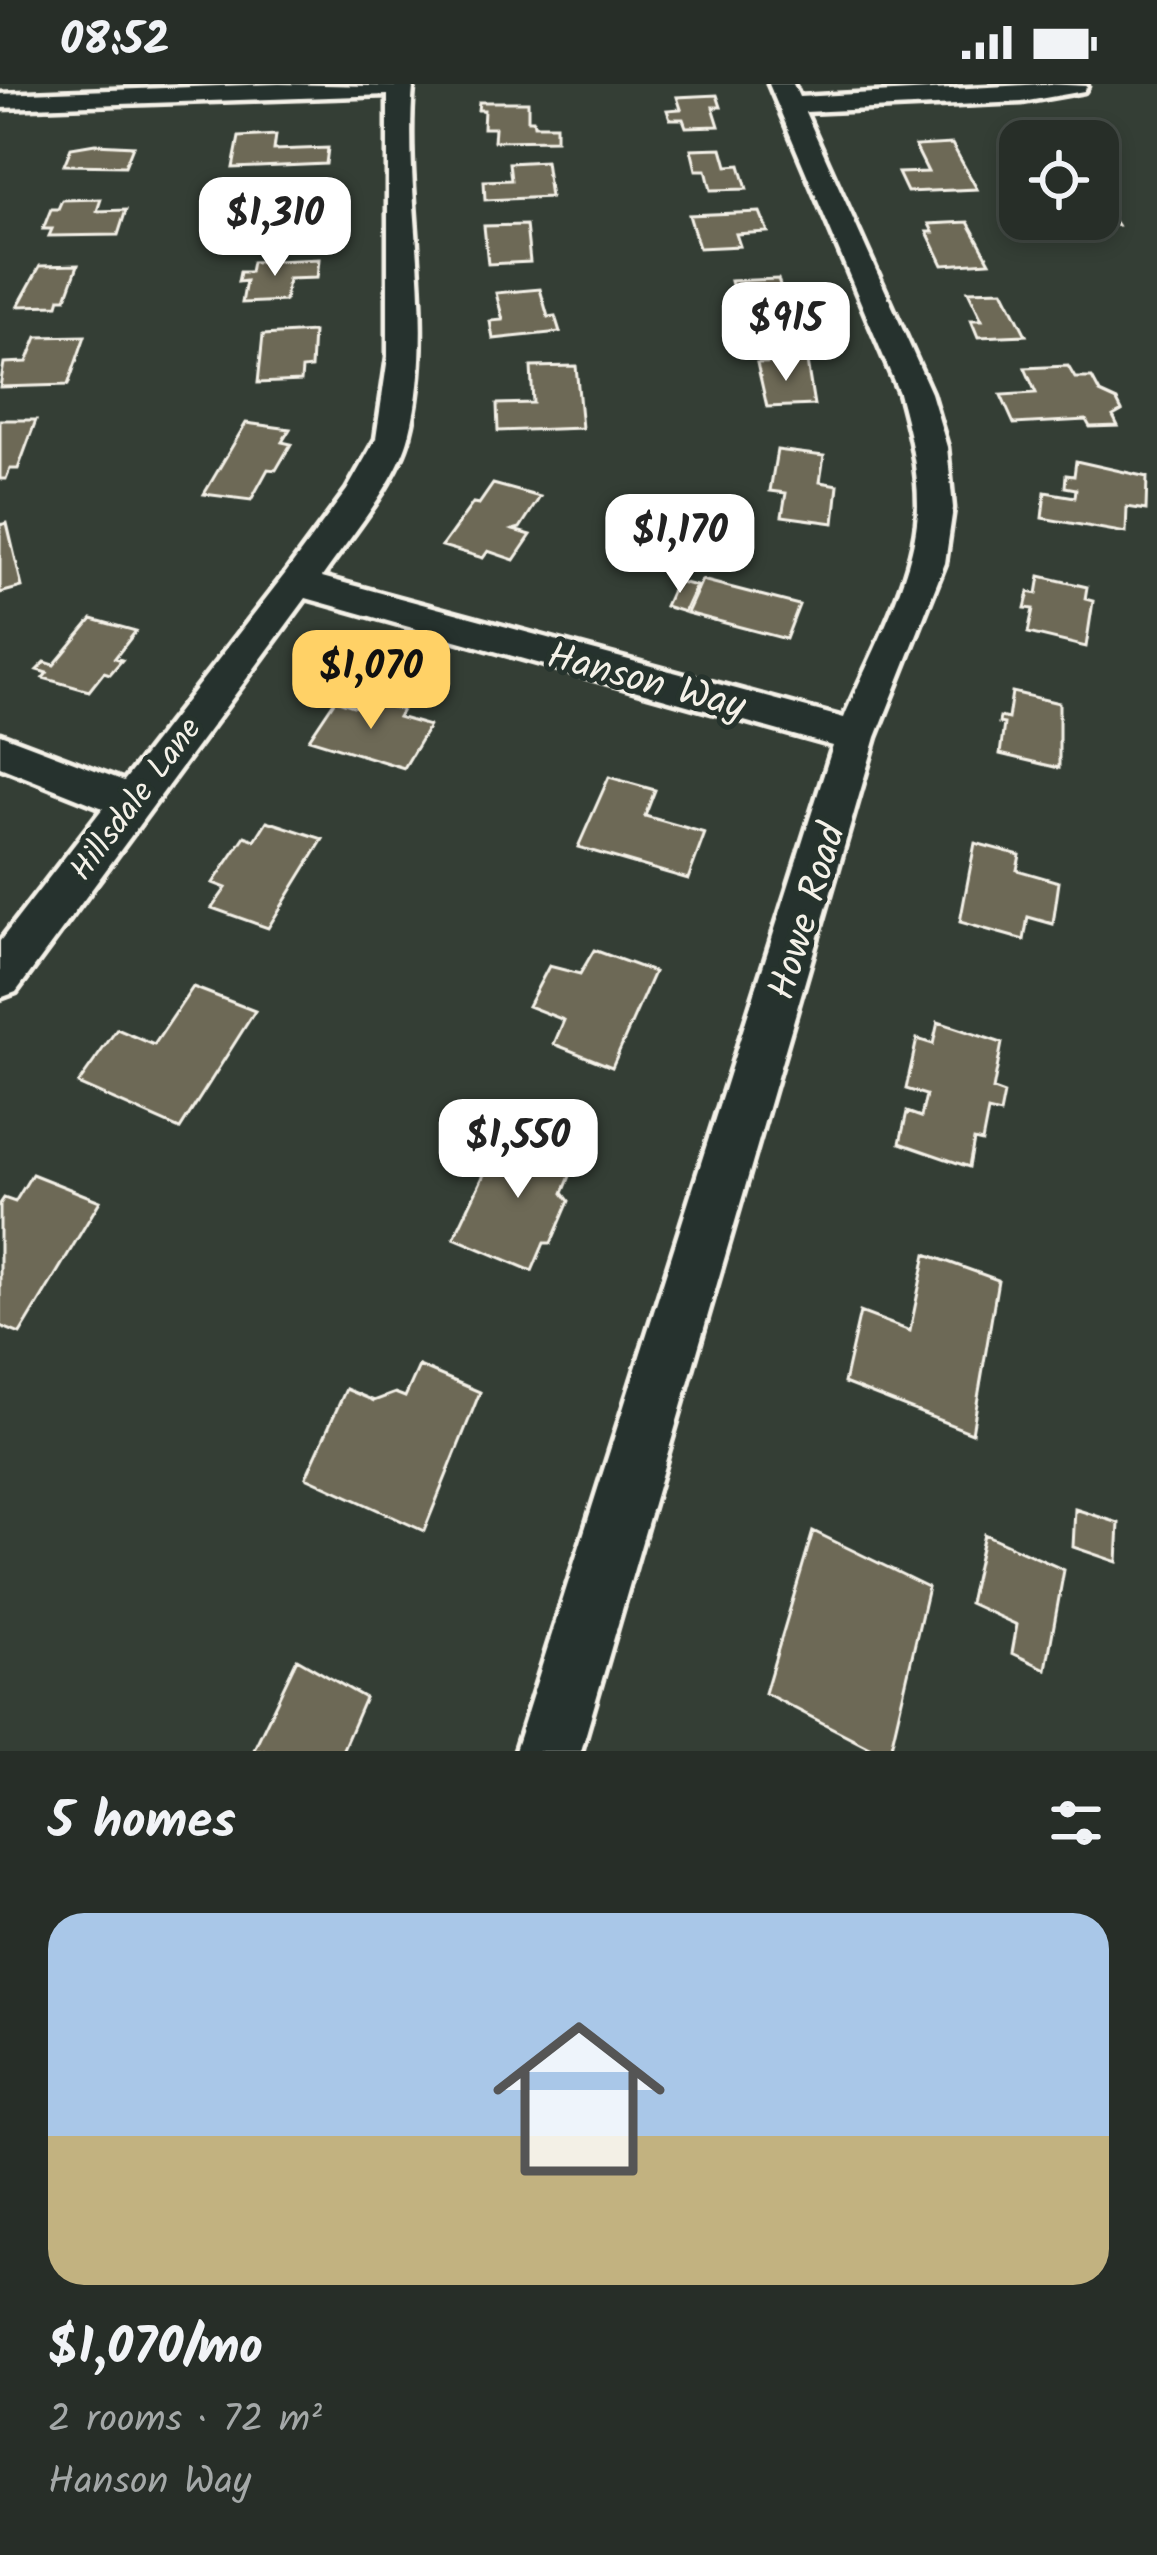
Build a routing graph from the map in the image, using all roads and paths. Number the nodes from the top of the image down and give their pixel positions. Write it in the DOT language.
graph roads {
  1 [pos="400,85"];
  2 [pos="1075,86"];
  3 [pos="785,95"];
  4 [pos="3,109"];
  5 [pos="298,583"];
  6 [pos="856,737"];
  7 [pos="0,749"];
  8 [pos="131,800"];
  9 [pos="0,976"];
  10 [pos="548,1751"];
  1 -- 4 [label="street"];
  1 -- 5 [label="street, Hillsdale Lane"];
  2 -- 3 [label="street"];
  3 -- 6 [label="street, Howe Road"];
  5 -- 6 [label="street, Hanson Way"];
  5 -- 8 [label="street, Hillsdale Lane"];
  6 -- 10 [label="street, Howe Road"];
  7 -- 8 [label="street"];
  8 -- 9 [label="street, Hillsdale Lane"];
}
